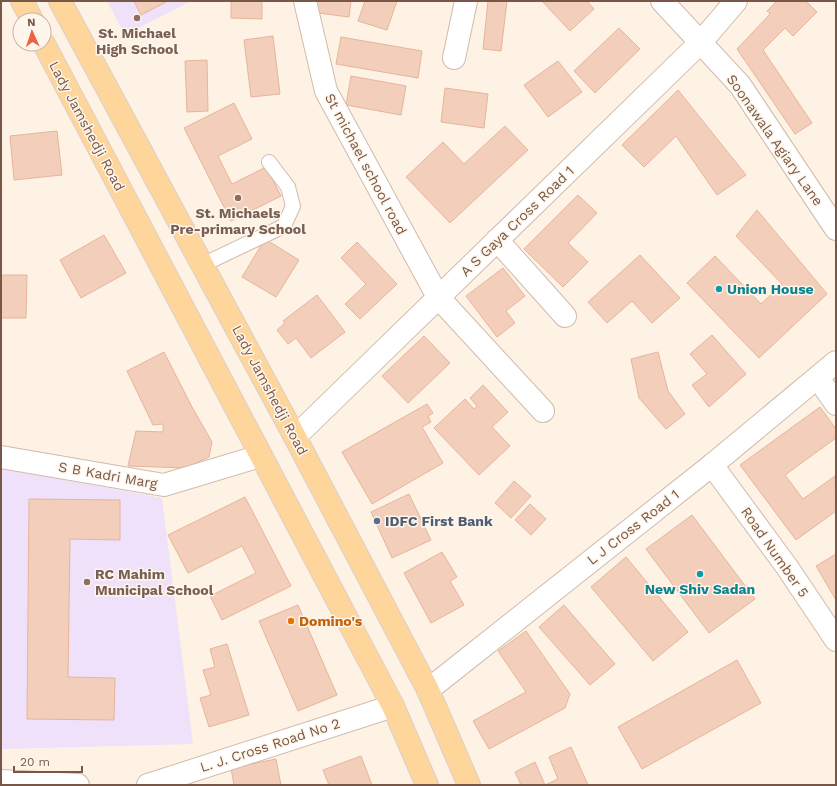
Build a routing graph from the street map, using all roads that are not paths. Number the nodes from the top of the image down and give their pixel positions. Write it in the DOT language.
graph roads {
  1 [pos="22,1"];
  2 [pos="60,1"];
  3 [pos="305,1"];
  4 [pos="466,1"];
  5 [pos="662,1"];
  6 [pos="736,1"];
  7 [pos="28,12"];
  8 [pos="701,42"];
  9 [pos="48,52"];
  10 [pos="454,58"];
  11 [pos="269,162"];
  12 [pos="836,229"];
  13 [pos="497,240"];
  14 [pos="202,265"];
  15 [pos="438,297"];
  16 [pos="565,316"];
  17 [pos="836,362"];
  18 [pos="818,378"];
  19 [pos="836,404"];
  20 [pos="543,411"];
  21 [pos="295,437"];
  22 [pos="1,456"];
  23 [pos="260,456"];
  24 [pos="712,465"];
  25 [pos="836,640"];
  26 [pos="428,690"];
  27 [pos="392,706"];
  28 [pos="1,781"];
  29 [pos="78,785"];
  30 [pos="148,785"];
  31 [pos="427,785"];
  32 [pos="469,785"];
  1 -- 7 [label="main road"];
  2 -- 14 [label="main road, Lady Jamshedji Road"];
  3 -- 15 [label="street, St michael school road"];
  4 -- 10 [label="street"];
  5 -- 8 [label="street, Soonawala Agiary Lane"];
  6 -- 8 [label="street, A S Gaya Cross Road 1"];
  8 -- 12 [label="street, Soonawala Agiary Lane"];
  8 -- 13 [label="street, A S Gaya Cross Road 1"];
  9 -- 23 [label="main road, Lady Jamshedji Road"];
  11 -- 14 [label="lane"];
  13 -- 15 [label="street, A S Gaya Cross Road 1"];
  13 -- 16 [label="street"];
  14 -- 21 [label="main road, Lady Jamshedji Road"];
  15 -- 20 [label="street, St michael school road"];
  15 -- 21 [label="street, A S Gaya Cross Road 1"];
  17 -- 18 [label="street, L J Cross Road 1"];
  18 -- 19 [label="street"];
  18 -- 24 [label="street, L J Cross Road 1"];
  21 -- 26 [label="main road, Lady Jamshedji Road"];
  22 -- 23 [label="street, S B Kadri Marg"];
  23 -- 27 [label="main road, Lady Jamshedji Road"];
  24 -- 25 [label="street, Road Number 5"];
  24 -- 26 [label="street, L J Cross Road 1"];
  26 -- 32 [label="main road, Lady Jamshedji Road"];
  27 -- 30 [label="street, L. J. Cross Road No 2"];
  27 -- 31 [label="main road, Lady Jamshedji Road"];
  28 -- 29 [label="street"];
}
